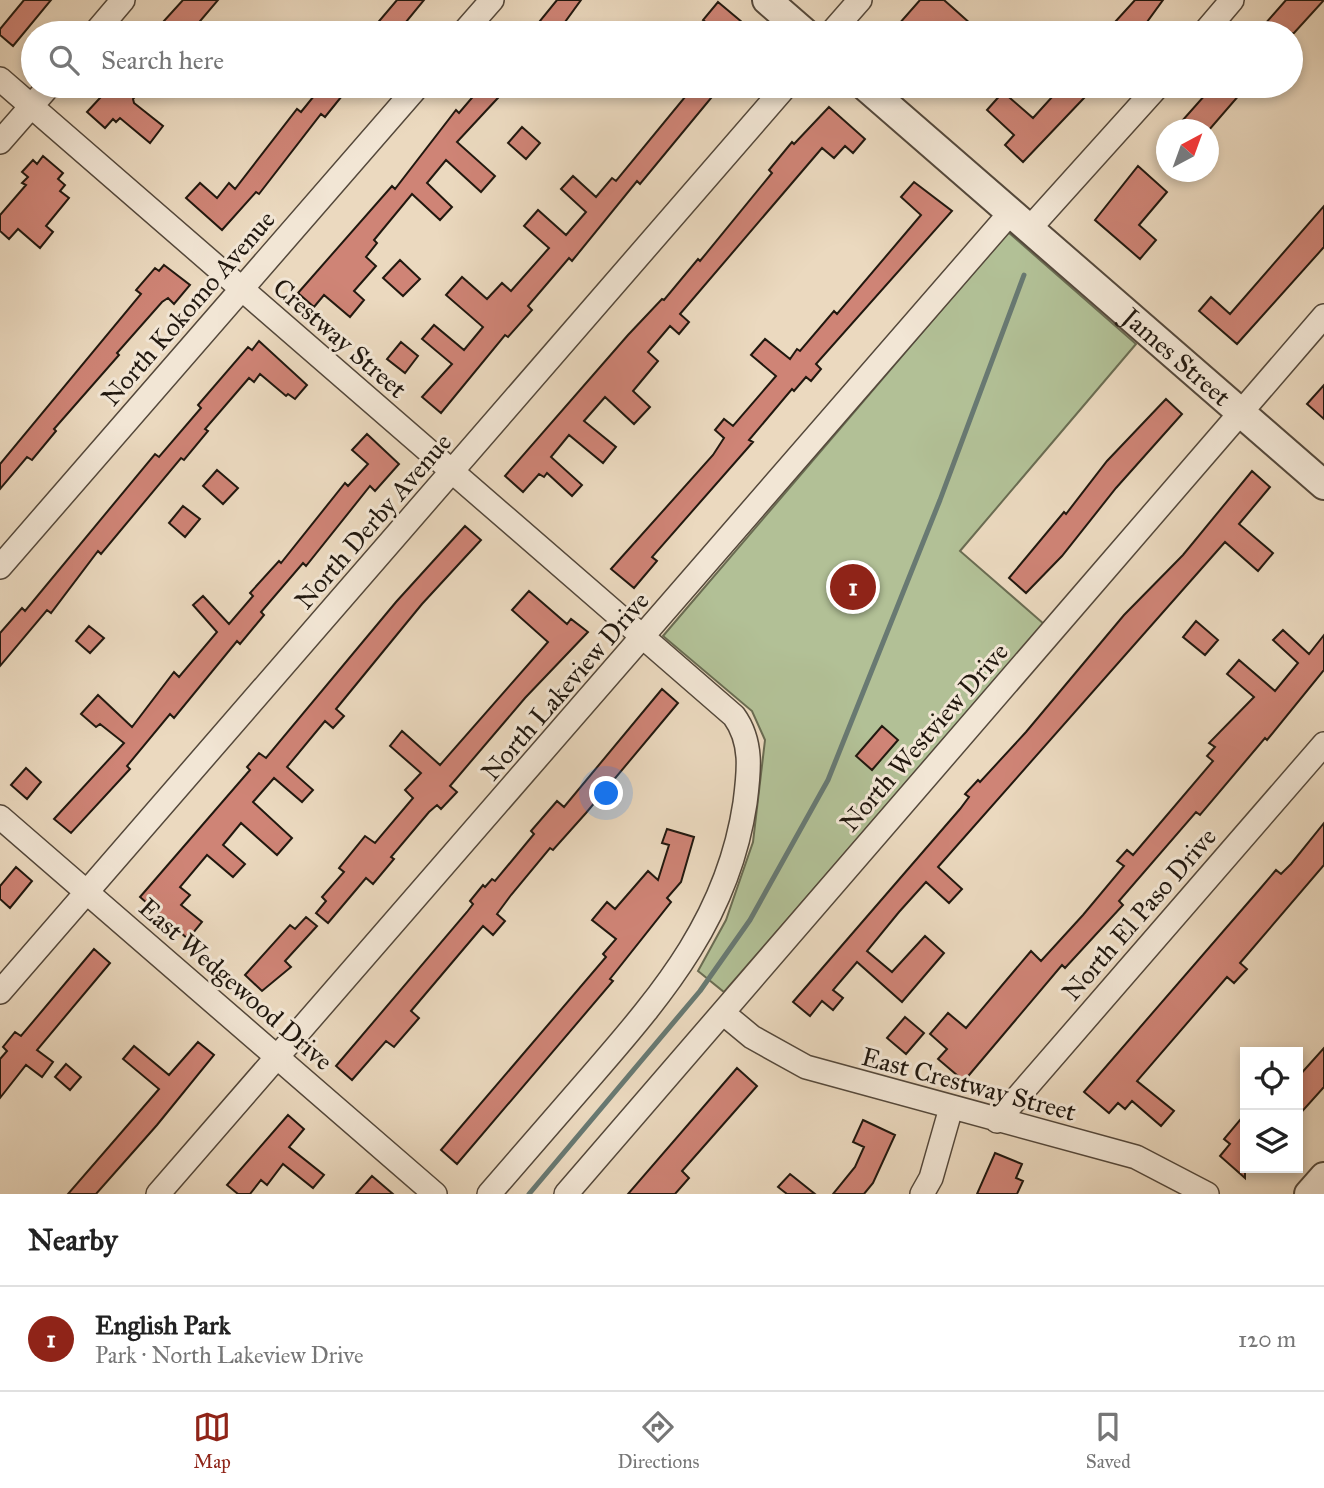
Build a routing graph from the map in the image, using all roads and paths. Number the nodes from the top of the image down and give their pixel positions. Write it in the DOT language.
graph roads {
  1 [pos="123,0"];
  2 [pos="492,0"];
  3 [pos="766,0"];
  4 [pos="860,0"];
  5 [pos="1232,0"];
  6 [pos="105,21"];
  7 [pos="474,21"];
  8 [pos="791,21"];
  9 [pos="842,21"];
  10 [pos="1214,21"];
  11 [pos="0,79"];
  12 [pos="21,97"];
  13 [pos="22,98"];
  14 [pos="38,98"];
  15 [pos="408,98"];
  16 [pos="776,98"];
  17 [pos="880,98"];
  18 [pos="1146,98"];
  19 [pos="31,106"];
  20 [pos="0,142"];
  21 [pos="1021,220"];
  22 [pos="242,289"];
  23 [pos="1324,316"];
  24 [pos="1240,412"];
  25 [pos="452,472"];
  26 [pos="1324,485"];
  27 [pos="0,567"];
  28 [pos="643,638"];
  29 [pos="1324,744"];
  30 [pos="0,817"];
  31 [pos="87,892"];
  32 [pos="0,992"];
  33 [pos="723,1013"];
  34 [pos="277,1058"];
  35 [pos="951,1108"];
  36 [pos="997,1121"];
  37 [pos="1324,1178"];
  38 [pos="158,1194"];
  39 [pos="435,1194"];
  40 [pos="489,1194"];
  41 [pos="566,1194"];
  42 [pos="922,1194"];
  43 [pos="1207,1194"];
  44 [pos="1310,1194"];
  1 -- 6 [label="street"];
  2 -- 7 [label="street"];
  3 -- 8 [label="street"];
  4 -- 9 [label="street"];
  5 -- 10 [label="street"];
  11 -- 12 [label="street, Crestway Street"];
  13 -- 19 [label="street, Crestway Street"];
  14 -- 19 [label="street"];
  15 -- 22 [label="street, North Kokomo Avenue"];
  16 -- 25 [label="street, North Derby Avenue"];
  17 -- 21 [label="street, James Street"];
  18 -- 21 [label="street, North Lakeview Drive"];
  19 -- 20 [label="street"];
  19 -- 22 [label="street, Crestway Street"];
  21 -- 24 [label="street, James Street"];
  21 -- 28 [label="street, North Lakeview Drive"];
  22 -- 25 [label="street, Crestway Street"];
  22 -- 27 [label="street, North Kokomo Avenue"];
  23 -- 24 [label="street, North Westview Drive"];
  24 -- 26 [label="street, James Street"];
  24 -- 33 [label="street, North Westview Drive"];
  25 -- 28 [label="street, Crestway Street"];
  25 -- 31 [label="street, North Derby Avenue"];
  28 -- 34 [label="street, North Lakeview Drive"];
  28 -- 40 [label="street, Crestway Street"];
  29 -- 36 [label="street, North El Paso Drive"];
  30 -- 31 [label="street, East Wedgewood Drive"];
  31 -- 32 [label="street, North Derby Avenue"];
  31 -- 34 [label="street, East Wedgewood Drive"];
  33 -- 35 [label="street, East Crestway Street"];
  33 -- 41 [label="street, North Westview Drive"];
  34 -- 38 [label="street, North Lakeview Drive"];
  34 -- 39 [label="street, East Wedgewood Drive"];
  35 -- 36 [label="street, East Crestway Street"];
  35 -- 42 [label="street"];
  36 -- 43 [label="street, East Crestway Street"];
  37 -- 44 [label="street"];
}
